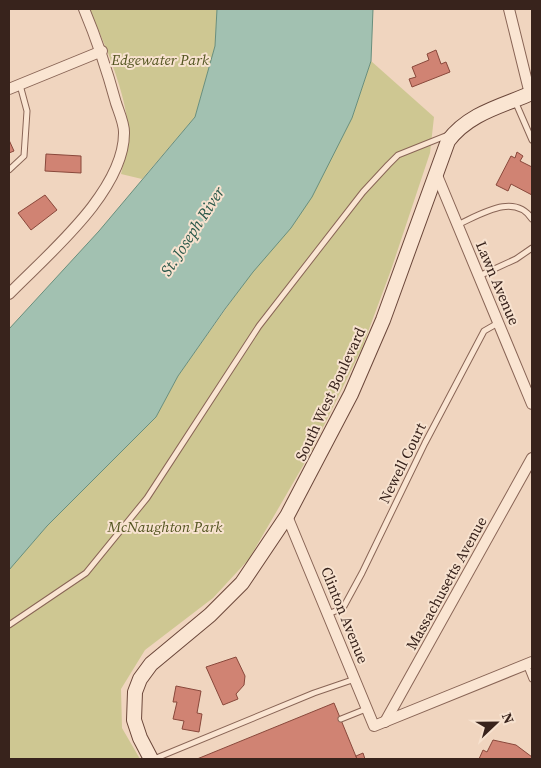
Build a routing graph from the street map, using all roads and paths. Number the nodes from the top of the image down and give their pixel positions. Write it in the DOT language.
graph roads {
  1 [pos="84,9"];
  2 [pos="509,9"];
  3 [pos="102,50"];
  4 [pos="20,84"];
  5 [pos="9,89"];
  6 [pos="531,94"];
  7 [pos="515,100"];
  8 [pos="456,132"];
  9 [pos="532,140"];
  10 [pos="9,170"];
  11 [pos="436,173"];
  12 [pos="532,219"];
  13 [pos="457,224"];
  14 [pos="532,248"];
  15 [pos="478,276"];
  16 [pos="9,294"];
  17 [pos="498,323"];
  18 [pos="532,404"];
  19 [pos="532,458"];
  20 [pos="288,516"];
  21 [pos="328,614"];
  22 [pos="9,625"];
  23 [pos="529,663"];
  24 [pos="532,678"];
  25 [pos="355,679"];
  26 [pos="367,709"];
  27 [pos="341,719"];
  28 [pos="385,722"];
  29 [pos="152,759"];
  1 -- 3 [label="street"];
  2 -- 6 [label="street"];
  3 -- 4 [label="street"];
  3 -- 16 [label="street"];
  4 -- 5 [label="street"];
  4 -- 10 [label="lane"];
  6 -- 7 [label="street, South West Boulevard"];
  7 -- 8 [label="street, South West Boulevard"];
  7 -- 9 [label="lane"];
  8 -- 11 [label="street, South West Boulevard"];
  8 -- 22 [label="lane"];
  11 -- 13 [label="street, Lawn Avenue"];
  11 -- 20 [label="street, South West Boulevard"];
  12 -- 13 [label="lane"];
  13 -- 15 [label="street, Lawn Avenue"];
  14 -- 15 [label="lane"];
  15 -- 17 [label="street, Lawn Avenue"];
  17 -- 18 [label="street, Lawn Avenue"];
  17 -- 21 [label="lane, Newell Court"];
  19 -- 28 [label="street, Massachusetts Avenue"];
  20 -- 21 [label="street, Clinton Avenue"];
  20 -- 29 [label="street, South West Boulevard"];
  21 -- 25 [label="street, Clinton Avenue"];
  23 -- 24 [label="lane"];
  23 -- 28 [label="street"];
  25 -- 26 [label="street, Clinton Avenue"];
  25 -- 29 [label="lane"];
  26 -- 27 [label="lane"];
  26 -- 28 [label="street, Clinton Avenue"];
}
